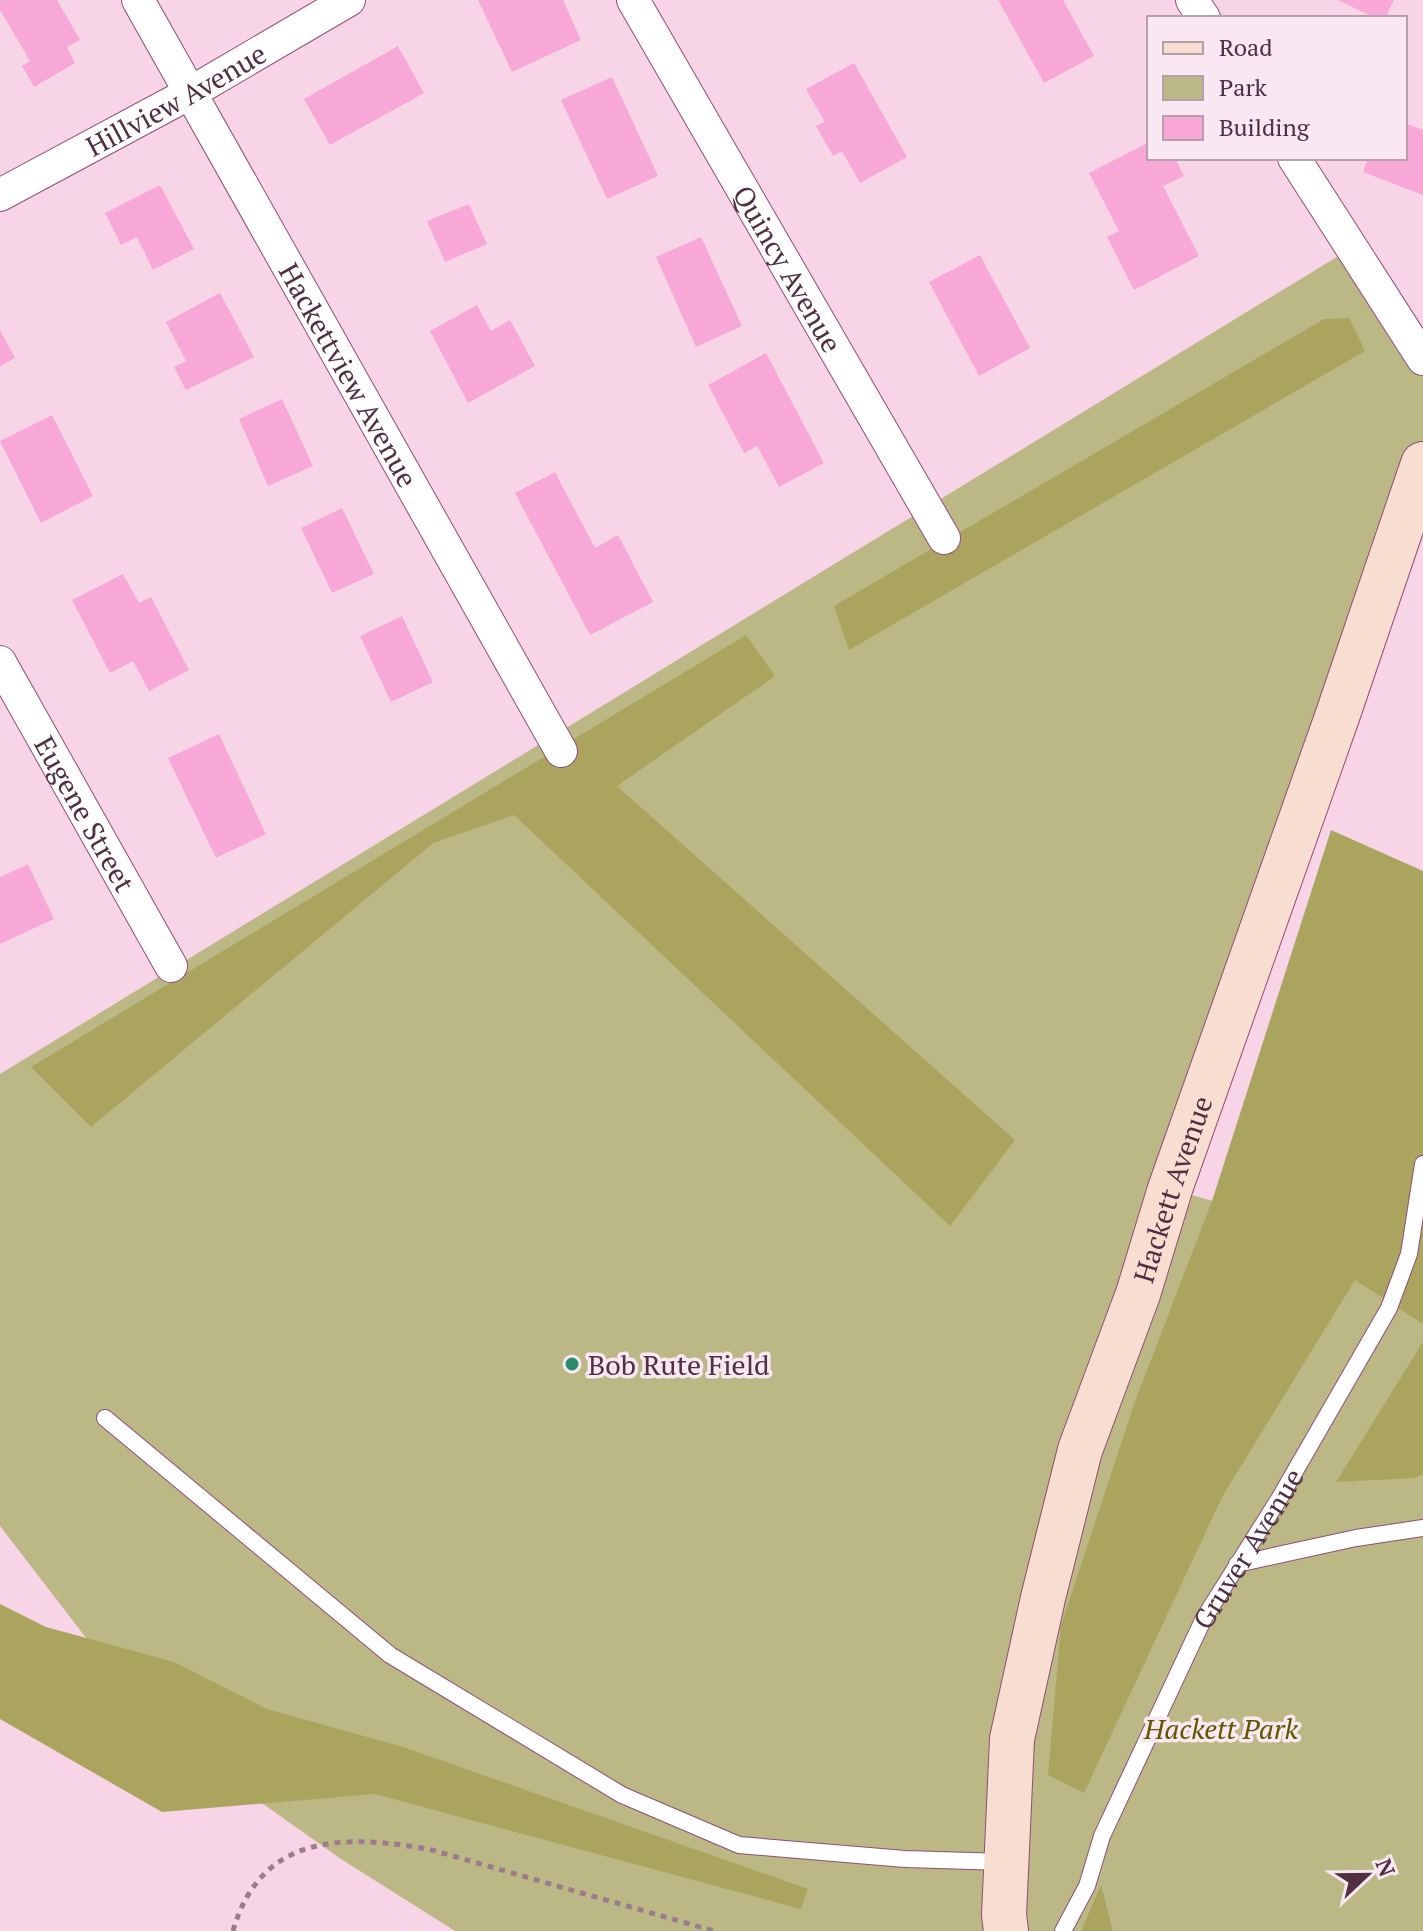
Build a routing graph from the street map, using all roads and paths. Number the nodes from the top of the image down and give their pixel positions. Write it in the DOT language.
graph roads {
  1 [pos="138,0"];
  2 [pos="349,0"];
  3 [pos="633,0"];
  4 [pos="190,93"];
  5 [pos="1295,160"];
  6 [pos="0,195"];
  7 [pos="1423,359"];
  8 [pos="1423,464"];
  9 [pos="944,538"];
  10 [pos="0,662"];
  11 [pos="561,751"];
  12 [pos="171,966"];
  13 [pos="1423,1164"];
  14 [pos="105,1418"];
  15 [pos="1423,1528"];
  16 [pos="1237,1564"];
  17 [pos="1006,1862"];
  18 [pos="233,1931"];
  19 [pos="714,1931"];
  20 [pos="1006,1931"];
  21 [pos="1063,1931"];
  1 -- 4 [label="street, Hackettview Avenue"];
  2 -- 4 [label="street, Hillview Avenue"];
  3 -- 9 [label="street, Quincy Avenue"];
  4 -- 6 [label="street, Hillview Avenue"];
  4 -- 11 [label="street, Hackettview Avenue"];
  5 -- 7 [label="street"];
  8 -- 17 [label="main road, Hackett Avenue"];
  10 -- 12 [label="street, Eugene Street"];
  13 -- 16 [label="lane, Gruver Avenue"];
  14 -- 17 [label="lane"];
  15 -- 16 [label="lane"];
  16 -- 21 [label="lane, Gruver Avenue"];
  17 -- 20 [label="main road, Hackett Avenue"];
  18 -- 19 [label="path"];
}
